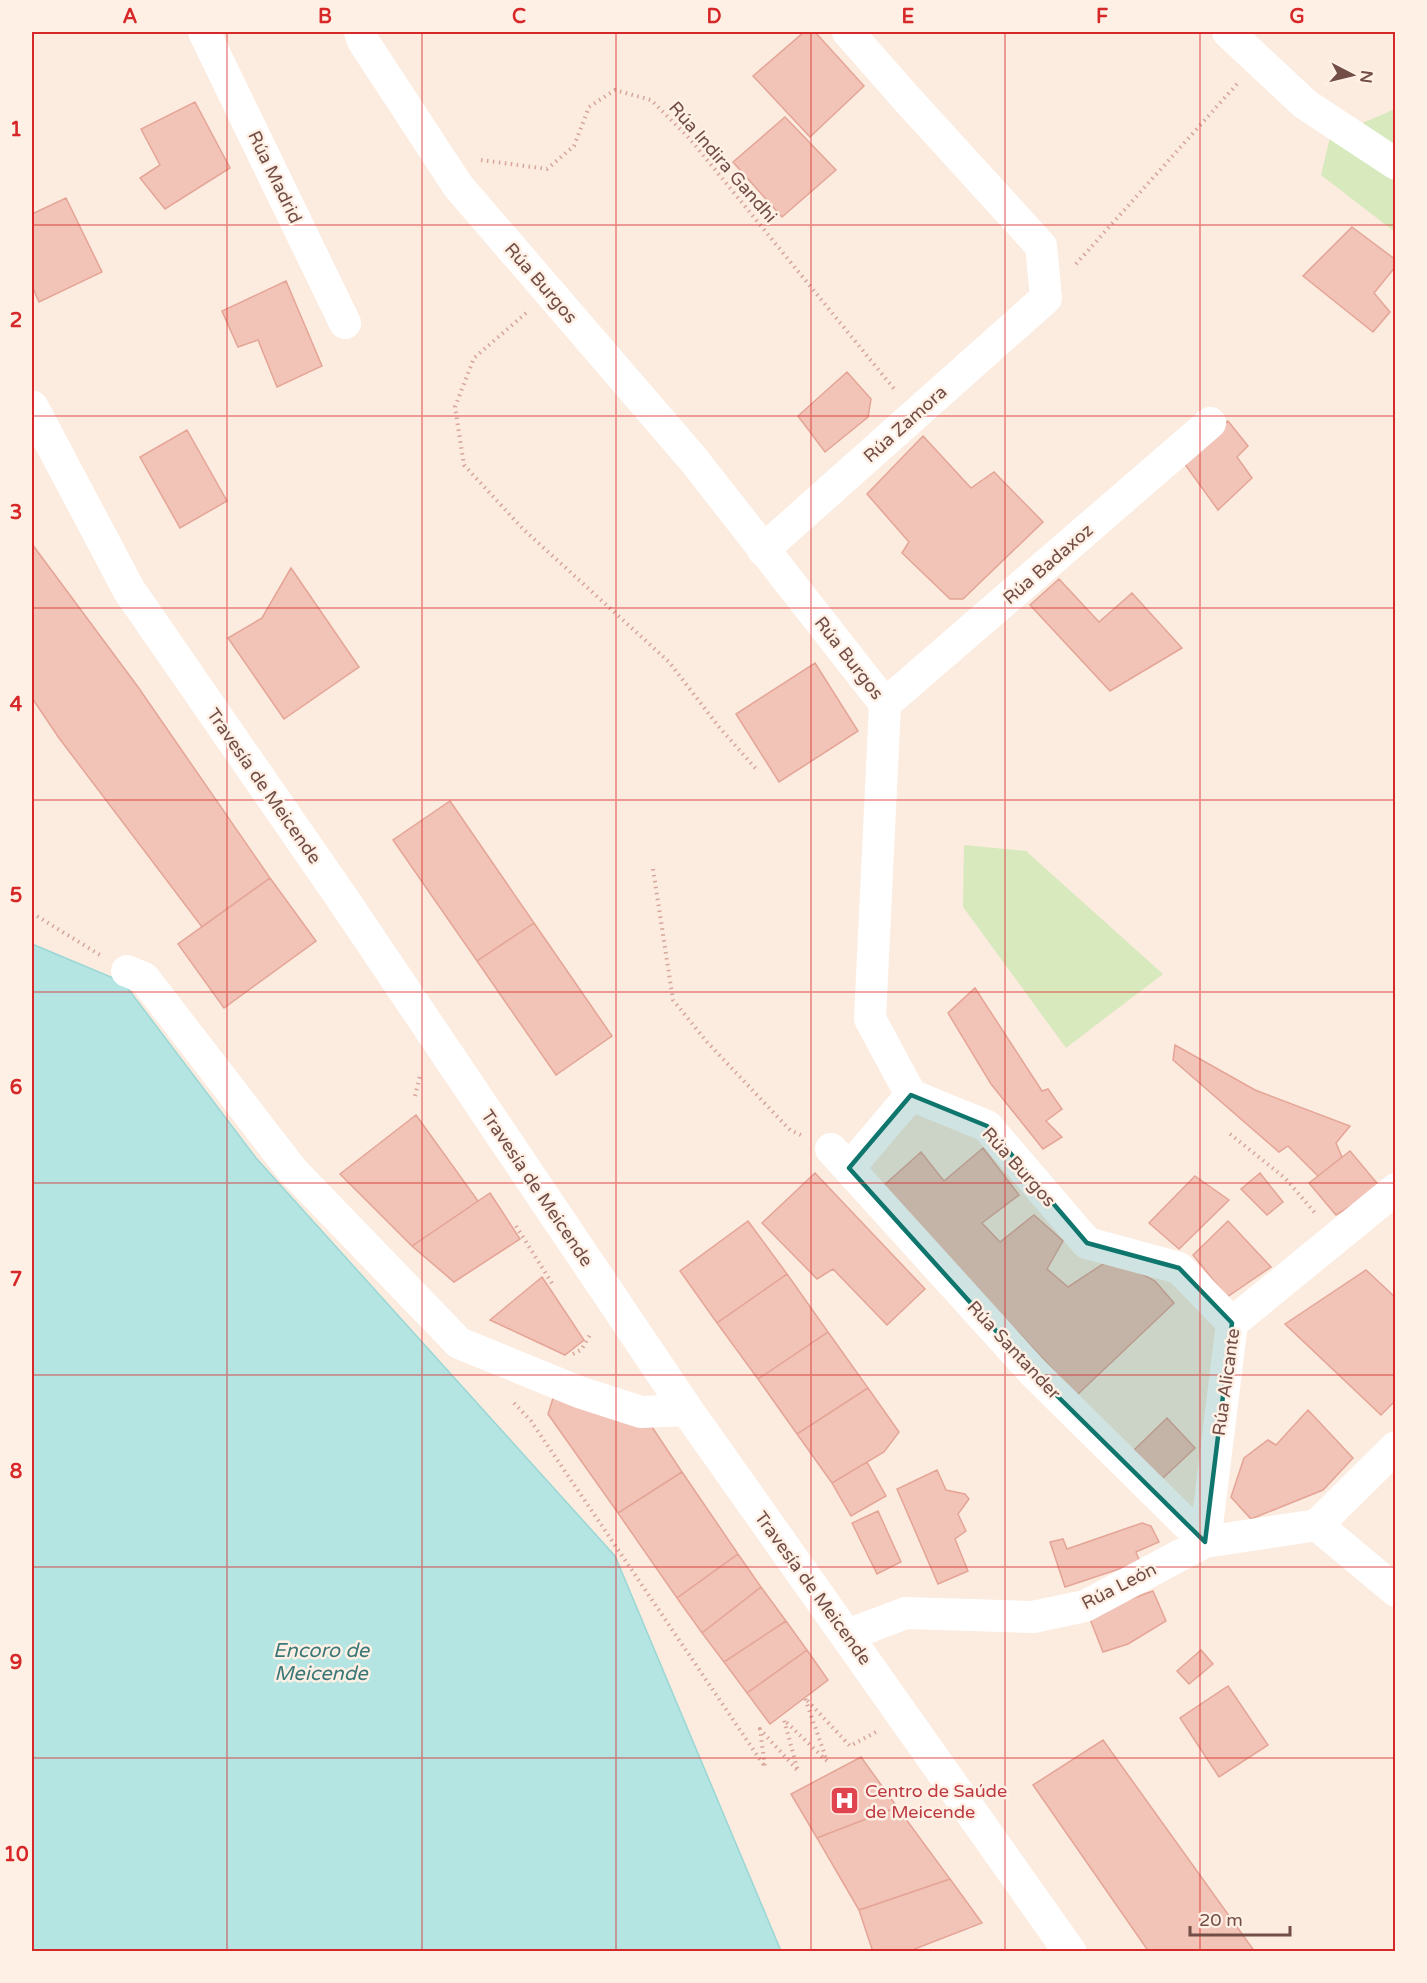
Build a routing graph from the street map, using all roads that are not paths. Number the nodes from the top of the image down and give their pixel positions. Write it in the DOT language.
graph roads {
  1 [pos="204,32"];
  2 [pos="360,32"];
  3 [pos="848,32"];
  4 [pos="1228,32"];
  5 [pos="1395,164"];
  6 [pos="345,323"];
  7 [pos="32,408"];
  8 [pos="1210,423"];
  9 [pos="763,550"];
  10 [pos="885,704"];
  11 [pos="127,971"];
  12 [pos="911,1095"];
  13 [pos="1395,1189"];
  14 [pos="1232,1323"];
  15 [pos="687,1410"];
  16 [pos="1395,1447"];
  17 [pos="1317,1525"];
  18 [pos="1205,1542"];
  19 [pos="1395,1591"];
  20 [pos="847,1635"];
  21 [pos="1070,1952"];
  1 -- 6 [label="street, Rúa Madrid"];
  2 -- 9 [label="street, Rúa Burgos"];
  3 -- 9 [label="street, Rúa Zamora"];
  4 -- 5 [label="street"];
  7 -- 15 [label="main road, Travesía de Meicende"];
  8 -- 10 [label="street, Rúa Badaxoz"];
  9 -- 10 [label="street, Rúa Burgos"];
  10 -- 12 [label="street, Rúa Burgos"];
  11 -- 15 [label="street"];
  12 -- 14 [label="street, Rúa Burgos"];
  12 -- 18 [label="street, Rúa Santander"];
  13 -- 14 [label="street, Rúa Alicante"];
  14 -- 18 [label="street, Rúa Alicante"];
  15 -- 20 [label="main road, Travesía de Meicende"];
  16 -- 17 [label="street"];
  17 -- 18 [label="street, Rúa León"];
  17 -- 19 [label="street"];
  18 -- 20 [label="street, Rúa León"];
  20 -- 21 [label="main road, Travesía de Meicende"];
}
